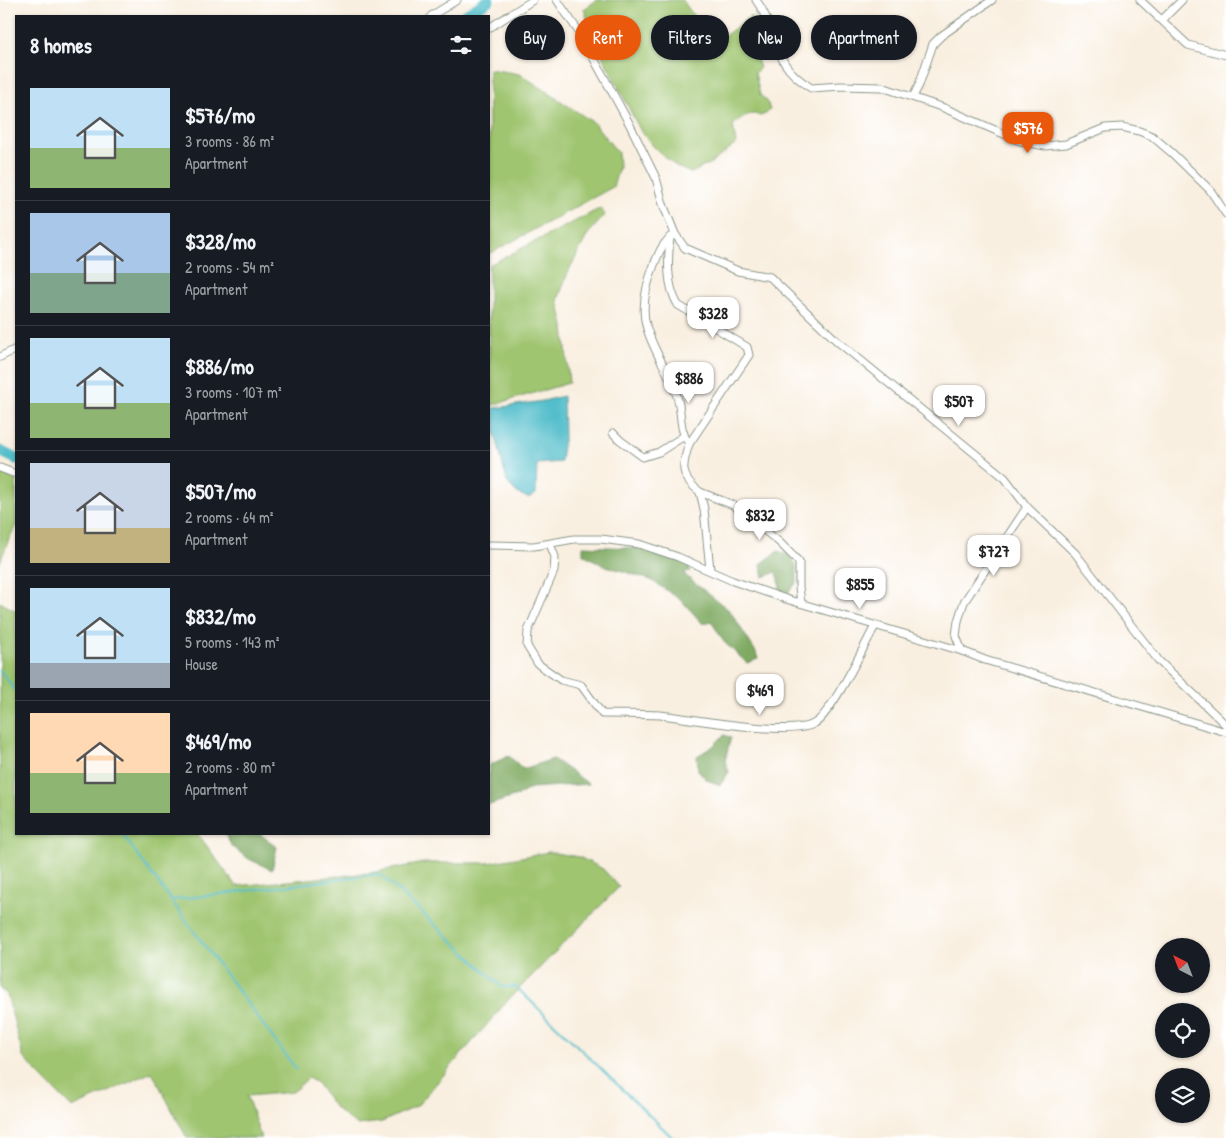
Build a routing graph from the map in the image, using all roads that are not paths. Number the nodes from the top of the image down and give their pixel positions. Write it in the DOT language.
graph roads {
  1 [pos="457,0"];
  2 [pos="533,0"];
  3 [pos="557,0"];
  4 [pos="756,0"];
  5 [pos="992,0"];
  6 [pos="1140,0"];
  7 [pos="1182,0"];
  8 [pos="433,15"];
  9 [pos="1158,18"];
  10 [pos="490,27"];
  11 [pos="1226,55"];
  12 [pos="913,97"];
  13 [pos="1226,214"];
  14 [pos="672,235"];
  15 [pos="15,350"];
  16 [pos="0,357"];
  17 [pos="613,433"];
  18 [pos="684,436"];
  19 [pos="689,444"];
  20 [pos="0,468"];
  21 [pos="15,474"];
  22 [pos="700,492"];
  23 [pos="1027,507"];
  24 [pos="550,544"];
  25 [pos="490,545"];
  26 [pos="710,570"];
  27 [pos="801,604"];
  28 [pos="875,626"];
  29 [pos="962,651"];
  30 [pos="1226,725"];
  31 [pos="1226,732"];
  1 -- 8 [label="street"];
  2 -- 10 [label="street"];
  3 -- 14 [label="street"];
  4 -- 12 [label="street"];
  5 -- 12 [label="street"];
  6 -- 9 [label="street"];
  7 -- 9 [label="street"];
  9 -- 11 [label="street"];
  12 -- 13 [label="street"];
  14 -- 18 [label="street"];
  14 -- 19 [label="street"];
  14 -- 23 [label="street"];
  15 -- 16 [label="street"];
  17 -- 18 [label="street"];
  18 -- 19 [label="street"];
  19 -- 22 [label="street"];
  20 -- 21 [label="street"];
  22 -- 26 [label="street"];
  22 -- 27 [label="street"];
  23 -- 29 [label="street"];
  23 -- 30 [label="street"];
  24 -- 25 [label="street"];
  24 -- 26 [label="street"];
  24 -- 28 [label="street"];
  26 -- 27 [label="street"];
  27 -- 28 [label="street"];
  28 -- 29 [label="street"];
  29 -- 31 [label="street"];
}
